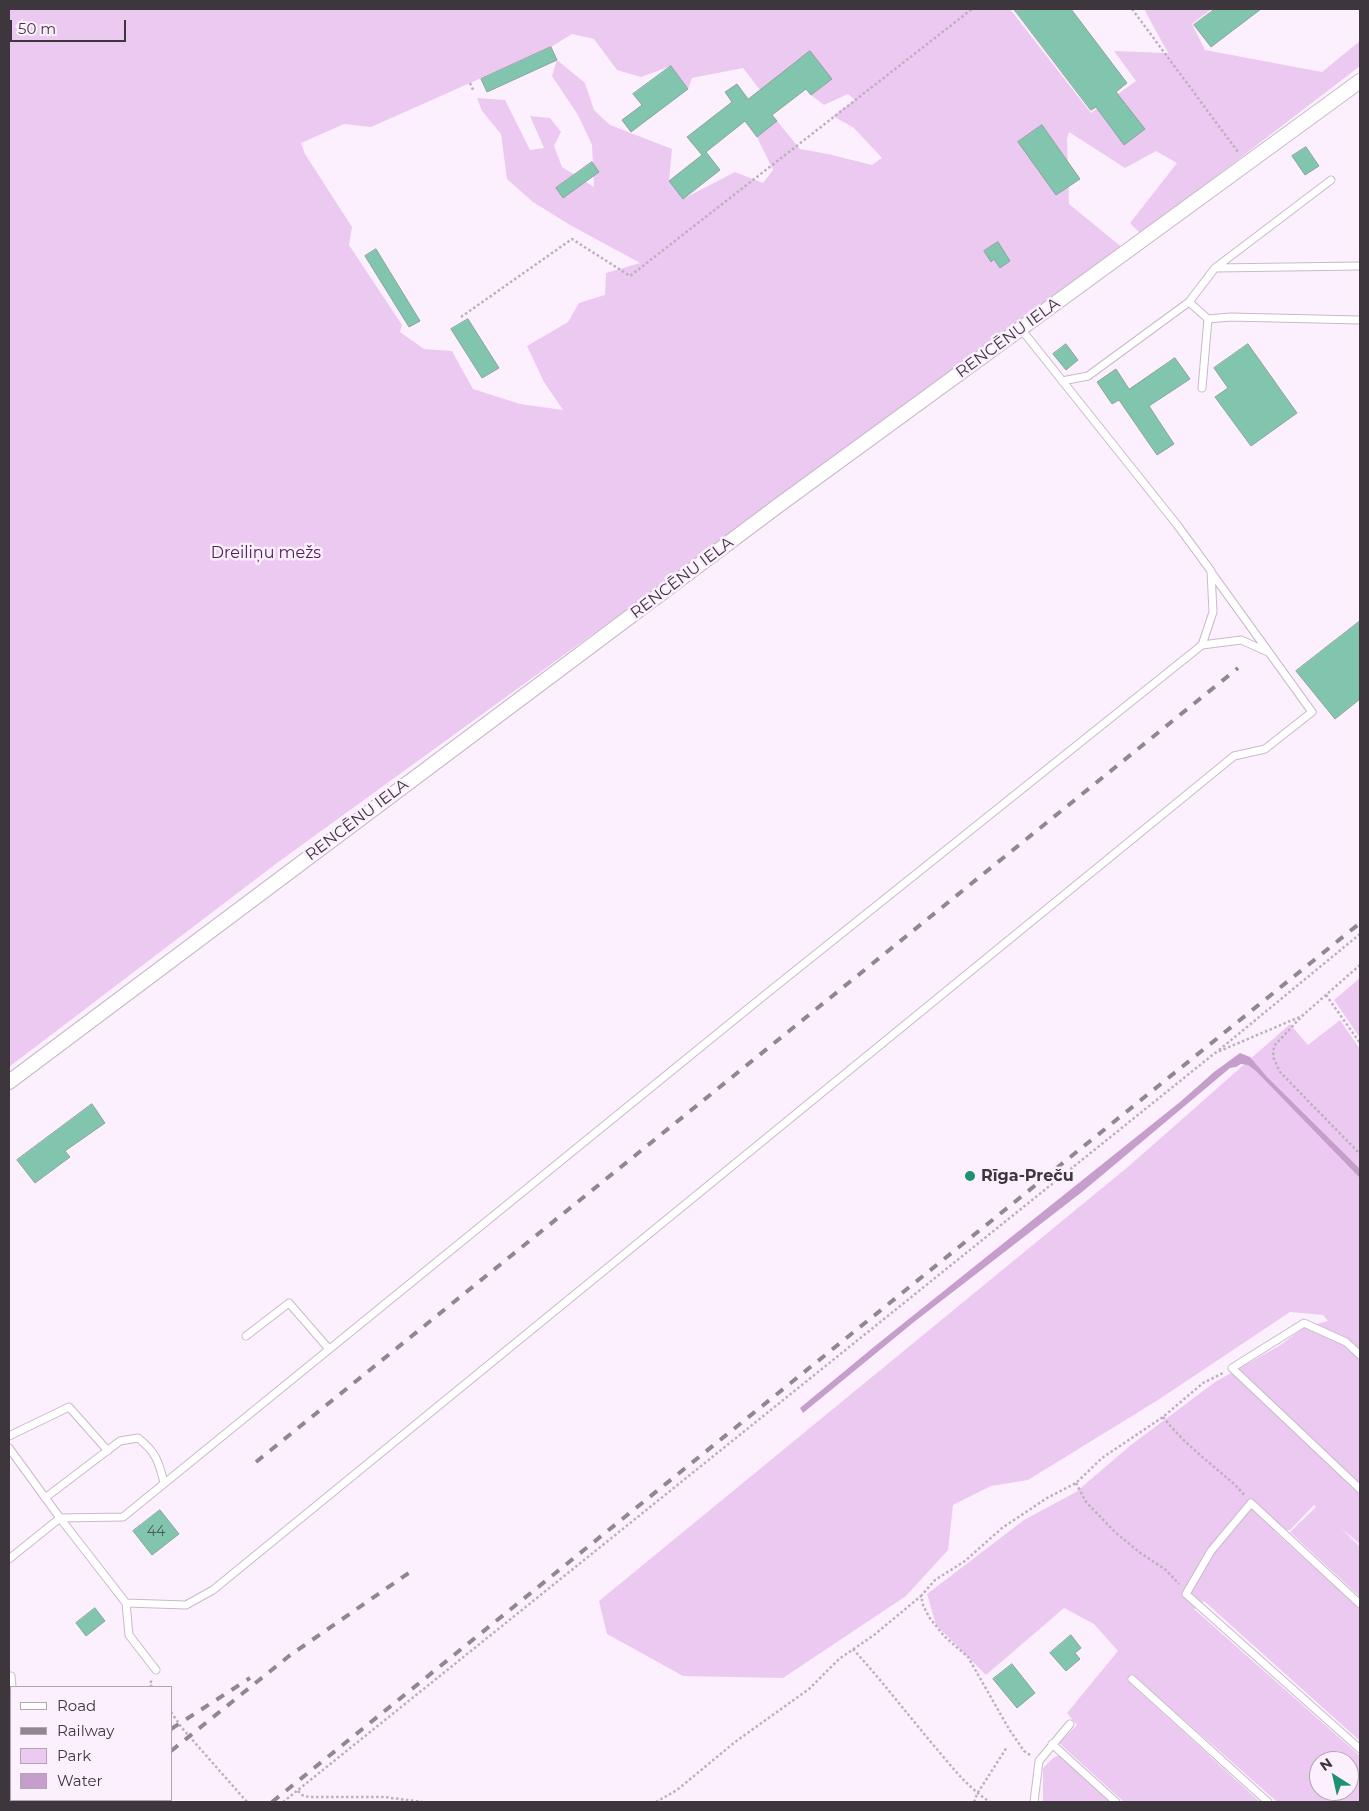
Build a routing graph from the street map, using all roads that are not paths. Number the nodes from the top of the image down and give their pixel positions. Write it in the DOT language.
graph roads {
  1 [pos="1360,81"];
  2 [pos="1331,180"];
  3 [pos="1360,266"];
  4 [pos="1215,268"];
  5 [pos="1189,302"];
  6 [pos="1208,319"];
  7 [pos="1360,320"];
  8 [pos="1021,329"];
  9 [pos="1062,381"];
  10 [pos="1202,388"];
  11 [pos="1211,572"];
  12 [pos="1202,645"];
  13 [pos="1269,653"];
  14 [pos="9,1082"];
  15 [pos="246,1336"];
  16 [pos="329,1350"];
  17 [pos="1360,1355"];
  18 [pos="9,1436"];
  19 [pos="9,1448"];
  20 [pos="108,1451"];
  21 [pos="164,1483"];
  22 [pos="1360,1489"];
  23 [pos="45,1498"];
  24 [pos="60,1518"];
  25 [pos="9,1559"];
  26 [pos="126,1603"];
  27 [pos="1360,1604"];
  28 [pos="156,1670"];
  29 [pos="11,1676"];
  30 [pos="1132,1679"];
  31 [pos="12,1686"];
  32 [pos="1070,1724"];
  33 [pos="1052,1744"];
  34 [pos="1360,1749"];
  35 [pos="1034,1802"];
  36 [pos="1116,1802"];
  37 [pos="1268,1802"];
  1 -- 8 [label="street, RENCĒNU IELA"];
  2 -- 4 [label="lane"];
  3 -- 4 [label="lane"];
  4 -- 5 [label="lane"];
  5 -- 6 [label="lane"];
  5 -- 9 [label="lane"];
  6 -- 7 [label="lane"];
  6 -- 10 [label="lane"];
  8 -- 9 [label="lane"];
  8 -- 14 [label="street, RENCĒNU IELA"];
  9 -- 11 [label="lane"];
  11 -- 12 [label="lane"];
  11 -- 13 [label="lane"];
  12 -- 13 [label="lane"];
  12 -- 16 [label="lane"];
  13 -- 26 [label="lane"];
  15 -- 16 [label="lane"];
  16 -- 21 [label="lane"];
  17 -- 22 [label="lane"];
  18 -- 20 [label="lane"];
  19 -- 23 [label="lane"];
  20 -- 21 [label="lane"];
  20 -- 23 [label="lane"];
  21 -- 24 [label="lane"];
  23 -- 24 [label="lane"];
  24 -- 25 [label="lane"];
  24 -- 26 [label="lane"];
  26 -- 28 [label="lane"];
  27 -- 34 [label="lane"];
  29 -- 31 [label="lane"];
  30 -- 37 [label="lane"];
  32 -- 33 [label="lane"];
  33 -- 35 [label="lane"];
  33 -- 36 [label="lane"];
}
